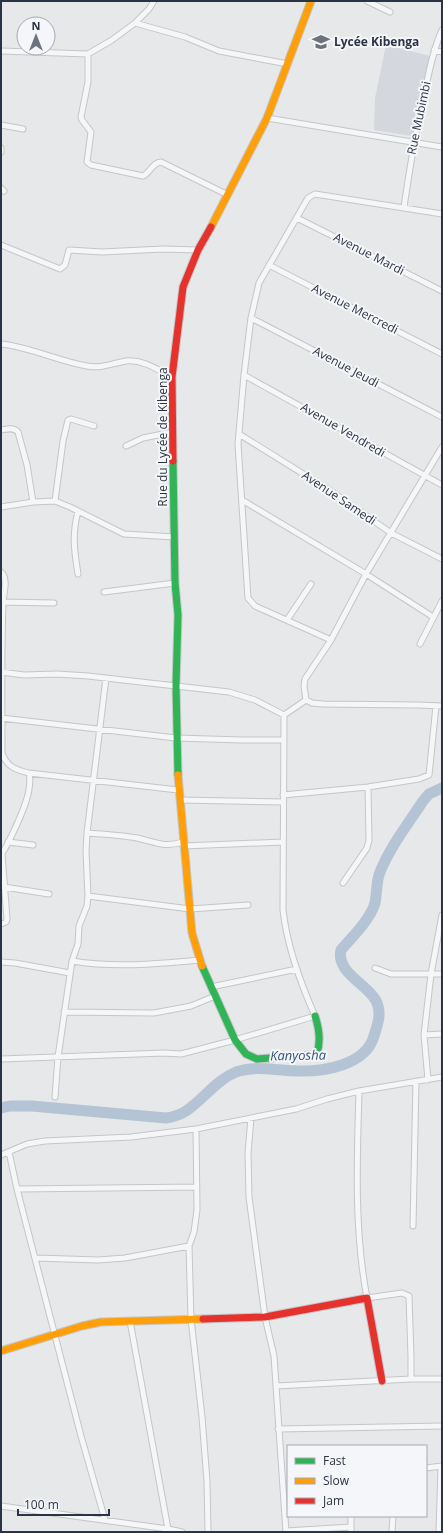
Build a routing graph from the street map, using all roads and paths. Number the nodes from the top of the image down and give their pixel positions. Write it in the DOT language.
graph roads {
  1 [pos="154,1"];
  2 [pos="311,1"];
  3 [pos="367,1"];
  4 [pos="390,12"];
  5 [pos="135,23"];
  6 [pos="442,30"];
  7 [pos="434,50"];
  8 [pos="1,51"];
  9 [pos="442,52"];
  10 [pos="88,54"];
  11 [pos="288,64"];
  12 [pos="267,118"];
  13 [pos="1,125"];
  14 [pos="23,129"];
  15 [pos="413,142"];
  16 [pos="442,147"];
  17 [pos="1,148"];
  18 [pos="1,152"];
  19 [pos="228,195"];
  20 [pos="404,207"];
  21 [pos="442,214"];
  22 [pos="297,218"];
  23 [pos="1,245"];
  24 [pos="198,250"];
  25 [pos="269,265"];
  26 [pos="442,291"];
  27 [pos="251,318"];
  28 [pos="1,344"];
  29 [pos="442,354"];
  30 [pos="244,375"];
  31 [pos="172,377"];
  32 [pos="442,417"];
  33 [pos="94,426"];
  34 [pos="1,430"];
  35 [pos="173,432"];
  36 [pos="239,434"];
  37 [pos="126,446"];
  38 [pos="442,447"];
  39 [pos="424,477"];
  40 [pos="442,485"];
  41 [pos="242,500"];
  42 [pos="33,502"];
  43 [pos="55,502"];
  44 [pos="1,507"];
  45 [pos="78,510"];
  46 [pos="391,533"];
  47 [pos="175,537"];
  48 [pos="442,559"];
  49 [pos="1,572"];
  50 [pos="78,574"];
  51 [pos="366,574"];
  52 [pos="175,583"];
  53 [pos="311,584"];
  54 [pos="104,592"];
  55 [pos="442,601"];
  56 [pos="2,602"];
  57 [pos="54,603"];
  58 [pos="433,617"];
  59 [pos="287,620"];
  60 [pos="331,640"];
  61 [pos="420,644"];
  62 [pos="1,672"];
  63 [pos="106,678"];
  64 [pos="176,686"];
  65 [pos="306,700"];
  66 [pos="439,706"];
  67 [pos="284,715"];
  68 [pos="2,718"];
  69 [pos="100,730"];
  70 [pos="176,738"];
  71 [pos="283,740"];
  72 [pos="30,773"];
  73 [pos="92,781"];
  74 [pos="368,786"];
  75 [pos="178,790"];
  76 [pos="283,796"];
  77 [pos="180,800"];
  78 [pos="283,802"];
  79 [pos="87,832"];
  80 [pos="8,842"];
  81 [pos="283,842"];
  82 [pos="183,844"];
  83 [pos="33,845"];
  84 [pos="1,855"];
  85 [pos="343,883"];
  86 [pos="4,887"];
  87 [pos="49,894"];
  88 [pos="88,896"];
  89 [pos="248,906"];
  90 [pos="190,909"];
  91 [pos="442,915"];
  92 [pos="1,924"];
  93 [pos="199,960"];
  94 [pos="72,961"];
  95 [pos="1,962"];
  96 [pos="375,968"];
  97 [pos="297,969"];
  98 [pos="70,973"];
  99 [pos="431,974"];
  100 [pos="442,974"];
  101 [pos="211,987"];
  102 [pos="215,996"];
  103 [pos="64,1012"];
  104 [pos="314,1016"];
  105 [pos="442,1034"];
  106 [pos="424,1035"];
  107 [pos="235,1040"];
  108 [pos="58,1057"];
  109 [pos="1,1059"];
  110 [pos="442,1077"];
  111 [pos="428,1080"];
  112 [pos="416,1081"];
  113 [pos="359,1091"];
  114 [pos="55,1097"];
  115 [pos="251,1118"];
  116 [pos="196,1129"];
  117 [pos="9,1152"];
  118 [pos="1,1155"];
  119 [pos="197,1187"];
  120 [pos="17,1189"];
  121 [pos="412,1226"];
  122 [pos="189,1246"];
  123 [pos="36,1258"];
  124 [pos="367,1298"];
  125 [pos="265,1317"];
  126 [pos="191,1319"];
  127 [pos="130,1321"];
  128 [pos="55,1334"];
  129 [pos="1,1351"];
  130 [pos="411,1379"];
  131 [pos="442,1379"];
  132 [pos="382,1381"];
  133 [pos="276,1386"];
  134 [pos="442,1426"];
  135 [pos="278,1429"];
  136 [pos="441,1466"];
  137 [pos="427,1468"];
  138 [pos="282,1481"];
  139 [pos="287,1481"];
  140 [pos="1,1506"];
  141 [pos="351,1517"];
  142 [pos="393,1517"];
  143 [pos="105,1520"];
  144 [pos="168,1529"];
  145 [pos="351,1529"];
  146 [pos="286,1531"];
  147 [pos="182,1532"];
  148 [pos="208,1532"];
  149 [pos="392,1532"];
  150 [pos="439,1532"];
  1 -- 5 [label="street"];
  2 -- 11 [label="street, Rue du Lycée de Kibenga"];
  3 -- 4 [label="street"];
  5 -- 10 [label="street"];
  5 -- 11 [label="street"];
  6 -- 7 [label="street, Rue Mubimbi"];
  7 -- 9 [label="street"];
  7 -- 15 [label="street, Rue Mubimbi"];
  8 -- 10 [label="street"];
  10 -- 19 [label="street"];
  11 -- 12 [label="street, Rue du Lycée de Kibenga"];
  12 -- 15 [label="street"];
  12 -- 19 [label="street, Rue du Lycée de Kibenga"];
  13 -- 14 [label="street"];
  15 -- 16 [label="street"];
  15 -- 20 [label="street, Rue Mubimbi"];
  17 -- 18 [label="street"];
  19 -- 24 [label="street, Rue du Lycée de Kibenga"];
  20 -- 21 [label="street"];
  20 -- 22 [label="street"];
  22 -- 25 [label="street"];
  22 -- 26 [label="street, Avenue Mardi"];
  23 -- 24 [label="street"];
  24 -- 31 [label="street, Rue du Lycée de Kibenga"];
  25 -- 27 [label="street"];
  25 -- 29 [label="street, Avenue Mercredi"];
  27 -- 30 [label="street"];
  27 -- 32 [label="street, Avenue Jeudi"];
  28 -- 31 [label="street"];
  30 -- 36 [label="street"];
  30 -- 39 [label="street, Avenue Vendredi"];
  31 -- 35 [label="street, Rue du Lycée de Kibenga"];
  33 -- 43 [label="street"];
  34 -- 42 [label="street"];
  35 -- 37 [label="street"];
  35 -- 47 [label="street, Rue du Lycée de Kibenga"];
  36 -- 41 [label="street"];
  36 -- 46 [label="street, Avenue Samedi"];
  38 -- 39 [label="street"];
  39 -- 40 [label="street, Avenue Vendredi"];
  39 -- 46 [label="street"];
  41 -- 51 [label="street"];
  41 -- 59 [label="street"];
  42 -- 43 [label="street"];
  42 -- 44 [label="street"];
  43 -- 45 [label="street"];
  45 -- 47 [label="street"];
  45 -- 50 [label="street"];
  46 -- 48 [label="street, Avenue Samedi"];
  46 -- 51 [label="street"];
  47 -- 52 [label="street, Rue du Lycée de Kibenga"];
  49 -- 56 [label="street"];
  51 -- 58 [label="street"];
  51 -- 60 [label="street"];
  52 -- 54 [label="street"];
  52 -- 64 [label="street, Rue du Lycée de Kibenga"];
  53 -- 59 [label="street"];
  55 -- 58 [label="street"];
  56 -- 57 [label="street"];
  56 -- 62 [label="street"];
  58 -- 61 [label="street"];
  59 -- 60 [label="street"];
  60 -- 65 [label="street"];
  62 -- 63 [label="street"];
  62 -- 68 [label="street"];
  63 -- 64 [label="street"];
  63 -- 69 [label="street"];
  64 -- 67 [label="street"];
  64 -- 70 [label="street, Rue du Lycée de Kibenga"];
  65 -- 66 [label="street"];
  65 -- 67 [label="street"];
  66 -- 74 [label="street"];
  67 -- 71 [label="street"];
  68 -- 69 [label="street"];
  68 -- 72 [label="street"];
  69 -- 70 [label="street"];
  69 -- 73 [label="street"];
  70 -- 71 [label="street"];
  70 -- 75 [label="street, Rue du Lycée de Kibenga"];
  71 -- 76 [label="street"];
  72 -- 73 [label="street"];
  72 -- 80 [label="street"];
  73 -- 75 [label="street"];
  73 -- 79 [label="street"];
  74 -- 76 [label="street"];
  74 -- 85 [label="street"];
  75 -- 77 [label="street, Rue du Lycée de Kibenga"];
  76 -- 78 [label="street"];
  77 -- 78 [label="street"];
  77 -- 82 [label="street, Rue du Lycée de Kibenga"];
  78 -- 81 [label="street"];
  79 -- 82 [label="street"];
  79 -- 88 [label="street"];
  80 -- 83 [label="street"];
  80 -- 84 [label="street"];
  81 -- 82 [label="street"];
  81 -- 97 [label="street"];
  82 -- 90 [label="street, Rue du Lycée de Kibenga"];
  84 -- 86 [label="street"];
  86 -- 87 [label="street"];
  86 -- 92 [label="street"];
  88 -- 90 [label="street"];
  88 -- 94 [label="street"];
  89 -- 90 [label="street"];
  90 -- 93 [label="street, Rue du Lycée de Kibenga"];
  91 -- 99 [label="street"];
  93 -- 94 [label="street"];
  93 -- 101 [label="street, Rue du Lycée de Kibenga"];
  94 -- 98 [label="street"];
  95 -- 98 [label="street"];
  96 -- 99 [label="street"];
  97 -- 101 [label="street"];
  97 -- 104 [label="street"];
  98 -- 103 [label="street"];
  99 -- 100 [label="street"];
  99 -- 106 [label="street"];
  101 -- 102 [label="street, Rue du Lycée de Kibenga"];
  102 -- 103 [label="street"];
  102 -- 107 [label="street, Rue du Lycée de Kibenga"];
  103 -- 108 [label="street"];
  104 -- 107 [label="street"];
  104 -- 107 [label="street, Rue du Lycée de Kibenga"];
  105 -- 106 [label="street"];
  106 -- 111 [label="street"];
  107 -- 108 [label="street"];
  108 -- 109 [label="street"];
  108 -- 114 [label="street"];
  110 -- 111 [label="street"];
  111 -- 112 [label="street"];
  112 -- 113 [label="street"];
  112 -- 121 [label="street"];
  113 -- 115 [label="street"];
  113 -- 124 [label="street"];
  115 -- 116 [label="street"];
  115 -- 125 [label="street"];
  116 -- 117 [label="street"];
  116 -- 119 [label="street"];
  117 -- 118 [label="street"];
  117 -- 120 [label="street"];
  119 -- 120 [label="street"];
  119 -- 122 [label="street"];
  120 -- 123 [label="street"];
  122 -- 123 [label="street"];
  122 -- 126 [label="street"];
  123 -- 128 [label="street"];
  124 -- 125 [label="street"];
  124 -- 130 [label="street"];
  124 -- 132 [label="street"];
  125 -- 126 [label="street"];
  125 -- 133 [label="street"];
  126 -- 127 [label="street"];
  126 -- 148 [label="street"];
  127 -- 128 [label="street"];
  127 -- 144 [label="street"];
  128 -- 129 [label="street"];
  128 -- 143 [label="street"];
  130 -- 131 [label="street"];
  130 -- 132 [label="street"];
  132 -- 133 [label="street"];
  133 -- 135 [label="street"];
  134 -- 135 [label="street"];
  135 -- 138 [label="street"];
  136 -- 137 [label="street"];
  136 -- 150 [label="street"];
  138 -- 139 [label="street"];
  138 -- 146 [label="street"];
  140 -- 143 [label="street"];
  141 -- 145 [label="street"];
  142 -- 149 [label="street"];
  143 -- 144 [label="street"];
  144 -- 147 [label="street"];
  145 -- 146 [label="street"];
}
